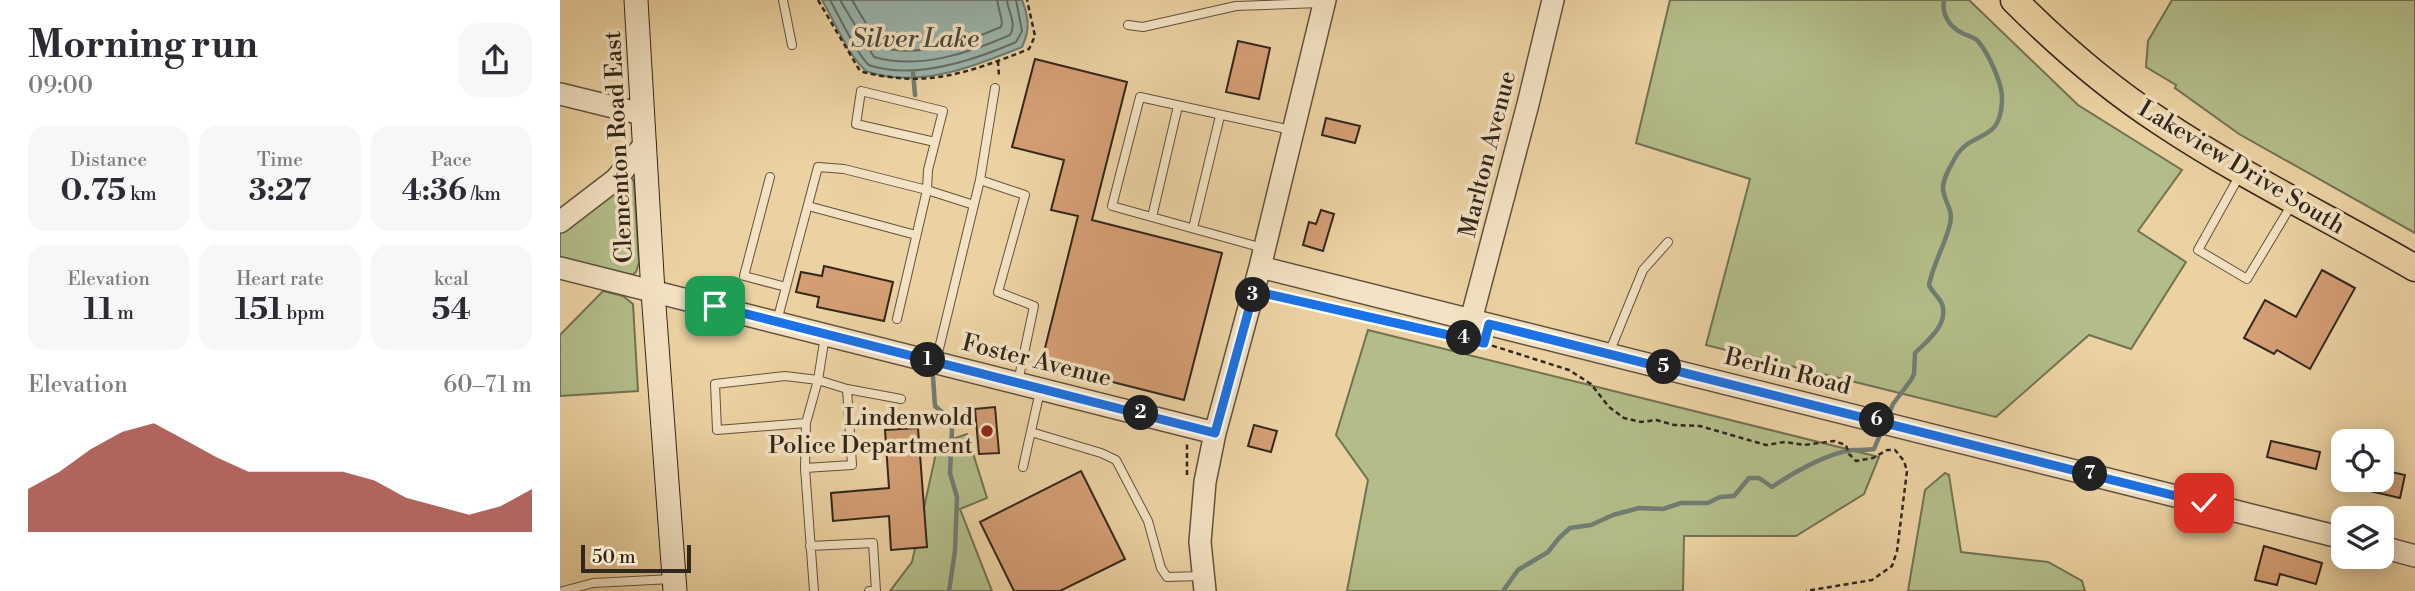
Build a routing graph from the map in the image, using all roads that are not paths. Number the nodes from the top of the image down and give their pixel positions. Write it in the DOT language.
graph roads {
  1 [pos="635,0"];
  2 [pos="783,0"];
  3 [pos="1553,0"];
  4 [pos="2014,0"];
  5 [pos="1325,1"];
  6 [pos="1128,25"];
  7 [pos="792,45"];
  8 [pos="997,86"];
  9 [pos="560,94"];
  10 [pos="1178,106"];
  11 [pos="642,114"];
  12 [pos="1220,116"];
  13 [pos="1294,131"];
  14 [pos="935,142"];
  15 [pos="645,144"];
  16 [pos="2242,171"];
  17 [pos="770,177"];
  18 [pos="980,180"];
  19 [pos="927,190"];
  20 [pos="2294,200"];
  21 [pos="974,205"];
  22 [pos="808,206"];
  23 [pos="1152,217"];
  24 [pos="560,222"];
  25 [pos="1194,228"];
  26 [pos="916,235"];
  27 [pos="1668,242"];
  28 [pos="1263,257"];
  29 [pos="560,268"];
  30 [pos="2415,268"];
  31 [pos="786,287"];
  32 [pos="653,292"];
  33 [pos="897,319"];
  34 [pos="777,321"];
  35 [pos="1481,329"];
  36 [pos="826,334"];
  37 [pos="1609,353"];
  38 [pos="936,362"];
  39 [pos="818,380"];
  40 [pos="1018,382"];
  41 [pos="1040,388"];
  42 [pos="847,389"];
  43 [pos="901,399"];
  44 [pos="806,423"];
  45 [pos="1031,432"];
  46 [pos="1215,433"];
  47 [pos="1023,467"];
  48 [pos="805,468"];
  49 [pos="2331,535"];
  50 [pos="810,546"];
  51 [pos="2394,550"];
  52 [pos="2415,556"];
  53 [pos="1204,583"];
  54 [pos="675,585"];
  55 [pos="564,591"];
  56 [pos="814,591"];
  57 [pos="869,591"];
  1 -- 11 [label="main road, Clementon Road East"];
  2 -- 7 [label="lane"];
  3 -- 35 [label="street, Marlton Avenue"];
  4 -- 16 [label="main road, Lakeview Drive South"];
  5 -- 6 [label="lane"];
  5 -- 13 [label="street"];
  8 -- 18 [label="lane"];
  9 -- 11 [label="street"];
  10 -- 12 [label="lane"];
  10 -- 23 [label="lane"];
  10 -- 23 [label="lane"];
  11 -- 15 [label="main road, Clementon Road East"];
  12 -- 13 [label="lane"];
  12 -- 25 [label="lane"];
  13 -- 28 [label="street"];
  14 -- 14 [label="lane"];
  14 -- 19 [label="lane"];
  15 -- 24 [label="street"];
  15 -- 32 [label="main road, Clementon Road East"];
  16 -- 20 [label="main road, Lakeview Drive South"];
  16 -- 20 [label="lane"];
  17 -- 31 [label="lane"];
  18 -- 21 [label="lane"];
  18 -- 40 [label="lane"];
  19 -- 21 [label="lane"];
  19 -- 22 [label="lane"];
  19 -- 26 [label="lane"];
  20 -- 30 [label="main road, Lakeview Drive South"];
  21 -- 38 [label="lane"];
  22 -- 26 [label="lane"];
  22 -- 31 [label="lane"];
  23 -- 25 [label="lane"];
  25 -- 28 [label="lane"];
  26 -- 33 [label="lane"];
  27 -- 37 [label="lane"];
  28 -- 35 [label="street, Berlin Road"];
  28 -- 46 [label="street"];
  29 -- 32 [label="street, Foster Avenue"];
  31 -- 34 [label="lane"];
  32 -- 34 [label="street, Foster Avenue"];
  32 -- 54 [label="main road, Clementon Road East"];
  34 -- 36 [label="street, Foster Avenue"];
  35 -- 37 [label="street, Berlin Road"];
  36 -- 38 [label="street, Foster Avenue"];
  36 -- 39 [label="lane"];
  37 -- 49 [label="street, Berlin Road"];
  38 -- 40 [label="street, Foster Avenue"];
  39 -- 42 [label="lane"];
  39 -- 44 [label="lane"];
  39 -- 44 [label="lane"];
  40 -- 41 [label="street, Foster Avenue"];
  41 -- 45 [label="lane"];
  41 -- 46 [label="street, Foster Avenue"];
  42 -- 43 [label="lane"];
  42 -- 48 [label="lane"];
  44 -- 48 [label="lane"];
  45 -- 47 [label="lane"];
  45 -- 53 [label="lane"];
  46 -- 53 [label="street"];
  48 -- 50 [label="lane"];
  50 -- 56 [label="lane"];
  50 -- 57 [label="lane"];
  51 -- 52 [label="street"];
  54 -- 55 [label="lane"];
}
